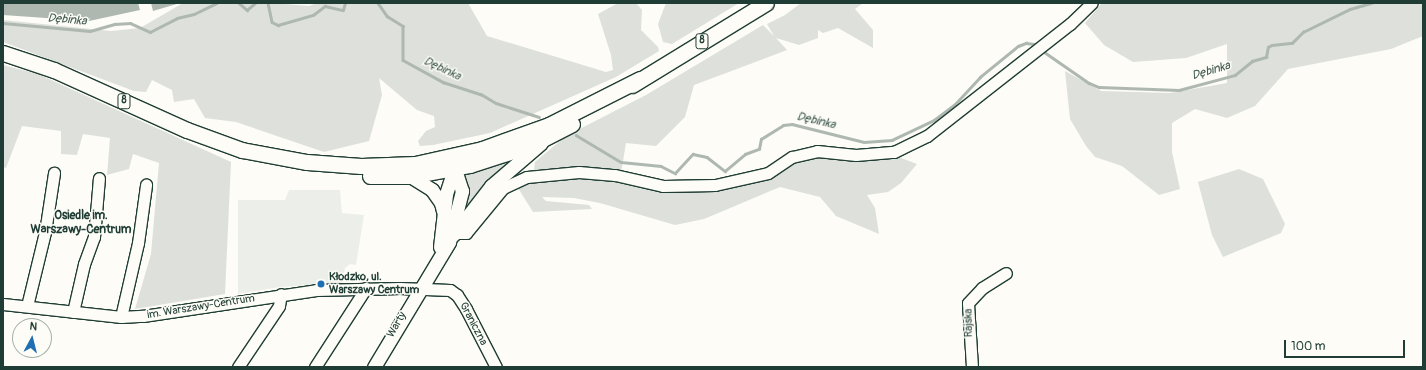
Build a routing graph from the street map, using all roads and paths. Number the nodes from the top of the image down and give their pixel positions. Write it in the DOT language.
graph roads {
  1 [pos="766,3"];
  2 [pos="1092,3"];
  3 [pos="3,52"];
  4 [pos="567,122"];
  5 [pos="544,139"];
  6 [pos="286,163"];
  7 [pos="453,163"];
  8 [pos="54,173"];
  9 [pos="410,176"];
  10 [pos="99,178"];
  11 [pos="146,185"];
  12 [pos="443,212"];
  13 [pos="452,237"];
  14 [pos="435,262"];
  15 [pos="1006,274"];
  16 [pos="366,288"];
  17 [pos="419,289"];
  18 [pos="281,294"];
  19 [pos="3,304"];
  20 [pos="26,306"];
  21 [pos="73,312"];
  22 [pos="121,317"];
  23 [pos="238,367"];
  24 [pos="315,367"];
  25 [pos="374,367"];
  26 [pos="496,367"];
  27 [pos="972,367"];
  1 -- 4 [label="highway, 8"];
  2 -- 13 [label="street"];
  3 -- 6 [label="highway, 8"];
  4 -- 5 [label="highway, 8"];
  4 -- 7 [label="highway, 8"];
  5 -- 7 [label="highway, 8"];
  5 -- 13 [label="main road"];
  6 -- 7 [label="highway, 8"];
  6 -- 9 [label="highway, 8"];
  7 -- 9 [label="highway, 8"];
  7 -- 12 [label="main road, Warty"];
  7 -- 13 [label="main road, Warty"];
  8 -- 20 [label="street"];
  9 -- 12 [label="main road"];
  10 -- 21 [label="street"];
  11 -- 22 [label="street"];
  12 -- 14 [label="main road, Warty"];
  13 -- 14 [label="main road, Warty"];
  14 -- 17 [label="main road, Warty"];
  15 -- 27 [label="street, Rajska"];
  16 -- 17 [label="street, im. Warszawy-Centrum"];
  16 -- 18 [label="street, im. Warszawy-Centrum"];
  16 -- 24 [label="street"];
  17 -- 25 [label="main road, Warty"];
  17 -- 26 [label="street, Graniczna"];
  18 -- 22 [label="street, im. Warszawy-Centrum"];
  18 -- 23 [label="street"];
  19 -- 20 [label="street, im. Warszawy-Centrum"];
  20 -- 21 [label="street, im. Warszawy-Centrum"];
  21 -- 22 [label="street, im. Warszawy-Centrum"];
}
